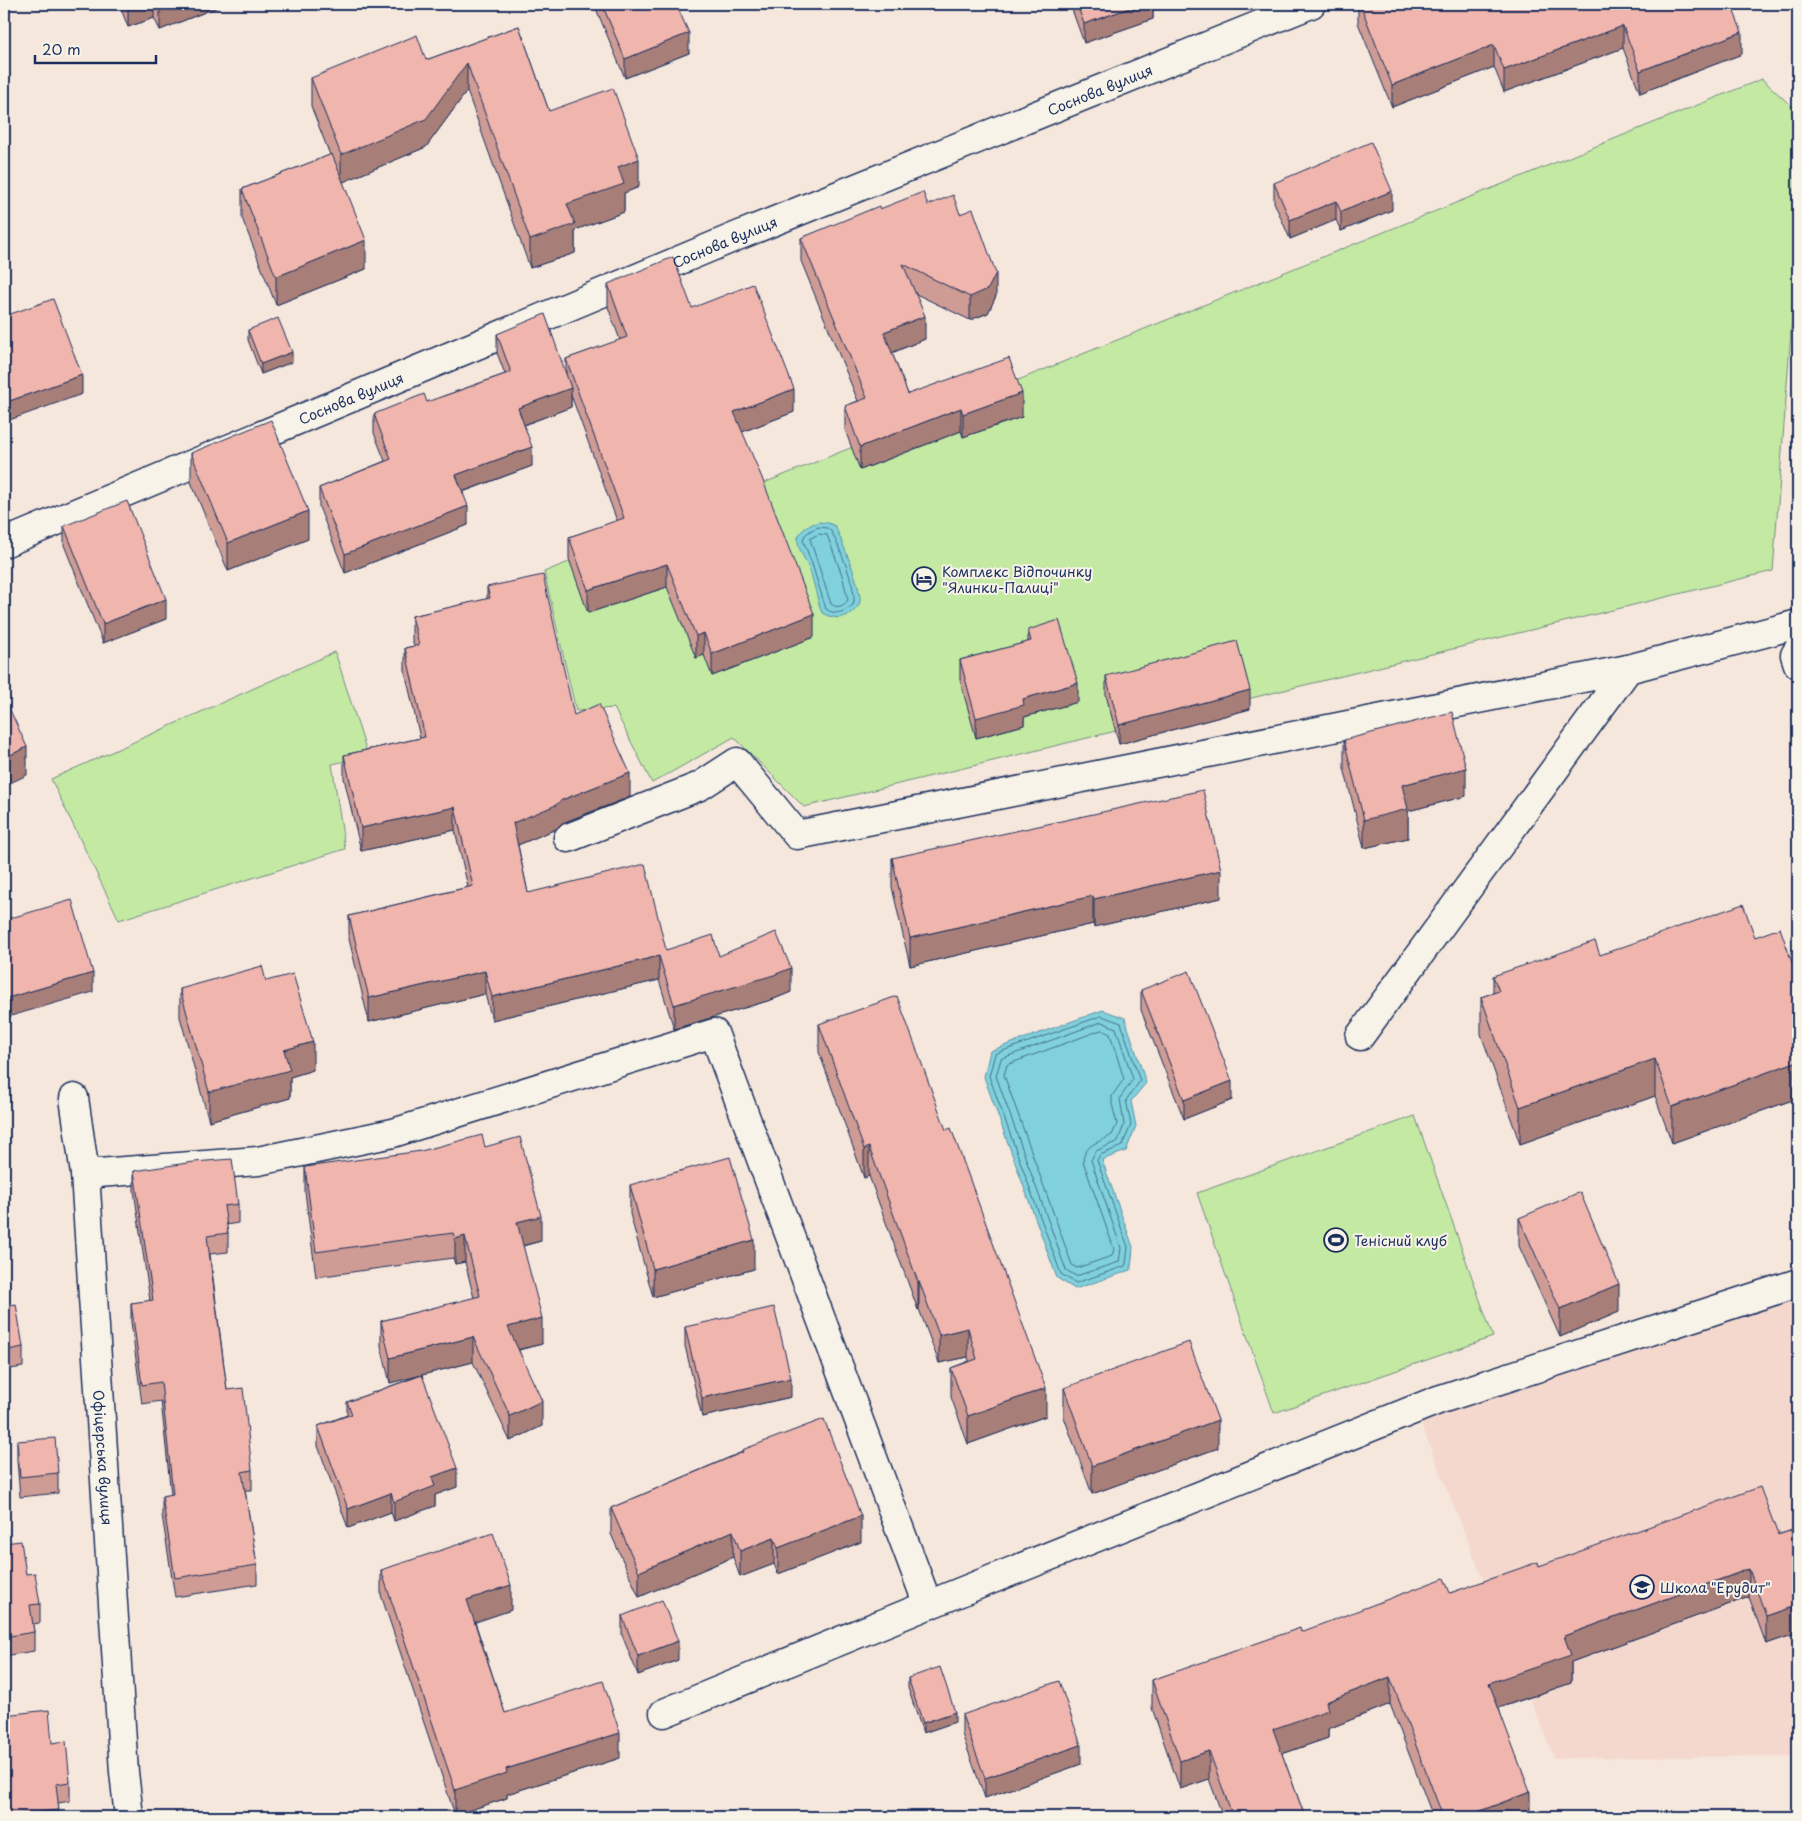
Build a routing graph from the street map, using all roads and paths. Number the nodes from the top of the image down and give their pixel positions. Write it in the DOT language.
graph roads {
  1 [pos="1311,4"];
  2 [pos="4,543"];
  3 [pos="1798,624"];
  4 [pos="1798,650"];
  5 [pos="1798,664"];
  6 [pos="1628,669"];
  7 [pos="568,838"];
  8 [pos="1360,1036"];
  9 [pos="74,1098"];
  10 [pos="85,1174"];
  11 [pos="1798,1283"];
  12 [pos="928,1605"];
  13 [pos="664,1713"];
  14 [pos="129,1817"];
  1 -- 2 [label="street, Соснова вулиця"];
  3 -- 6 [label="street"];
  4 -- 5 [label="street"];
  6 -- 7 [label="street"];
  6 -- 8 [label="street"];
  9 -- 10 [label="street, Офіцерська вулиця"];
  10 -- 12 [label="street"];
  10 -- 14 [label="street, Офіцерська вулиця"];
  11 -- 12 [label="street"];
  12 -- 13 [label="street"];
}
